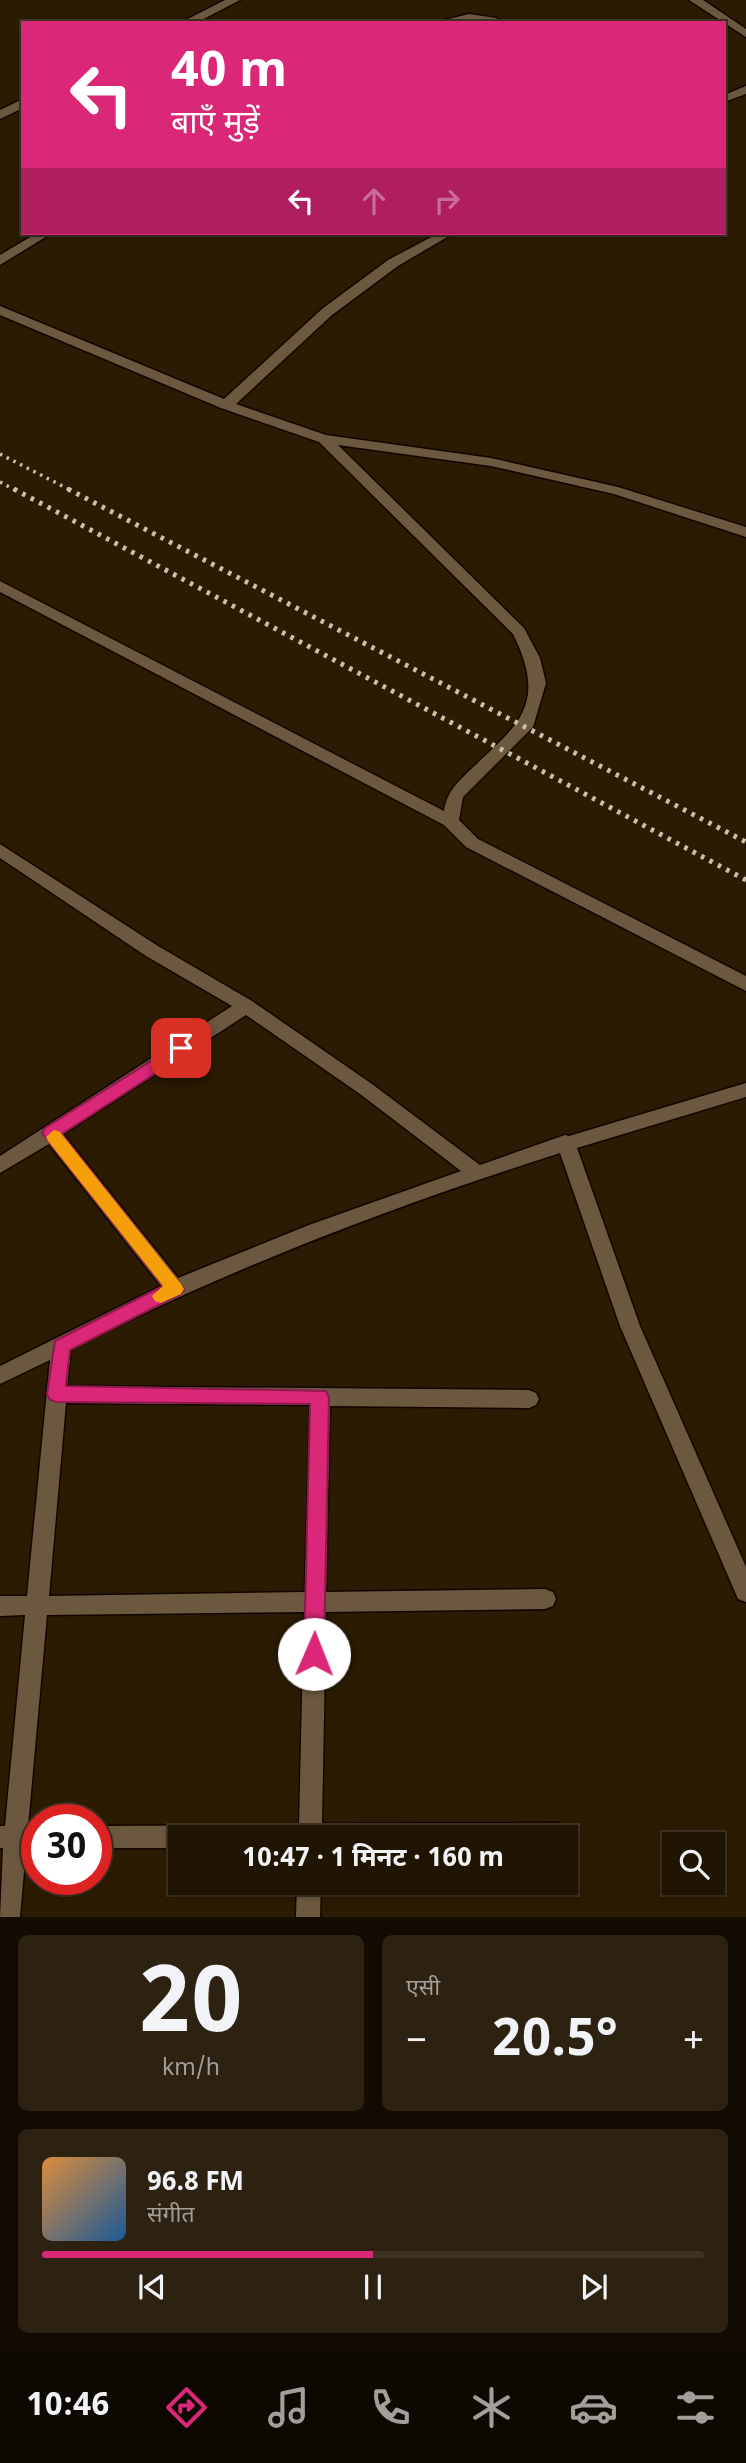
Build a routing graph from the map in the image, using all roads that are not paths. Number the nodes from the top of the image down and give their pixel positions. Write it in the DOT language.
graph roads {
  1 [pos="234,0"];
  2 [pos="703,1"];
  3 [pos="190,21"];
  4 [pos="445,21"];
  5 [pos="493,21"];
  6 [pos="746,34"];
  7 [pos="746,90"];
  8 [pos="726,98"];
  9 [pos="21,104"];
  10 [pos="0,115"];
  11 [pos="43,235"];
  12 [pos="444,235"];
  13 [pos="0,261"];
  14 [pos="0,310"];
  15 [pos="226,405"];
  16 [pos="324,439"];
  17 [pos="746,532"];
  18 [pos="0,586"];
  19 [pos="450,821"];
  20 [pos="0,850"];
  21 [pos="746,984"];
  22 [pos="246,1006"];
  23 [pos="746,1090"];
  24 [pos="51,1133"];
  25 [pos="565,1142"];
  26 [pos="0,1166"];
  27 [pos="476,1172"];
  28 [pos="175,1289"];
  29 [pos="61,1346"];
  30 [pos="0,1374"];
  31 [pos="57,1394"];
  32 [pos="320,1397"];
  33 [pos="529,1399"];
  34 [pos="746,1592"];
  35 [pos="545,1599"];
  36 [pos="315,1602"];
  37 [pos="37,1605"];
  38 [pos="0,1606"];
  39 [pos="310,1825"];
  40 [pos="17,1837"];
  41 [pos="112,1837"];
  42 [pos="168,1837"];
  43 [pos="309,1895"];
  44 [pos="8,1917"];
  45 [pos="309,1917"];
  1 -- 3 [label="street"];
  2 -- 6 [label="street"];
  4 -- 5 [label="street"];
  7 -- 8 [label="street"];
  9 -- 10 [label="street"];
  11 -- 13 [label="street"];
  12 -- 15 [label="street"];
  14 -- 15 [label="street"];
  15 -- 16 [label="street"];
  16 -- 17 [label="street"];
  16 -- 19 [label="street"];
  18 -- 19 [label="street"];
  19 -- 21 [label="street"];
  20 -- 22 [label="street"];
  22 -- 24 [label="street"];
  22 -- 27 [label="street"];
  23 -- 25 [label="street"];
  24 -- 26 [label="street"];
  24 -- 28 [label="street"];
  25 -- 27 [label="street"];
  25 -- 34 [label="street"];
  27 -- 28 [label="street"];
  28 -- 29 [label="street"];
  29 -- 30 [label="street"];
  29 -- 31 [label="street"];
  31 -- 32 [label="street"];
  31 -- 37 [label="street"];
  32 -- 33 [label="street"];
  32 -- 36 [label="street"];
  35 -- 36 [label="street"];
  36 -- 37 [label="street"];
  36 -- 39 [label="street"];
  37 -- 38 [label="street"];
  37 -- 40 [label="street"];
  40 -- 44 [label="street"];
  41 -- 42 [label="street"];
  43 -- 45 [label="street"];
}
